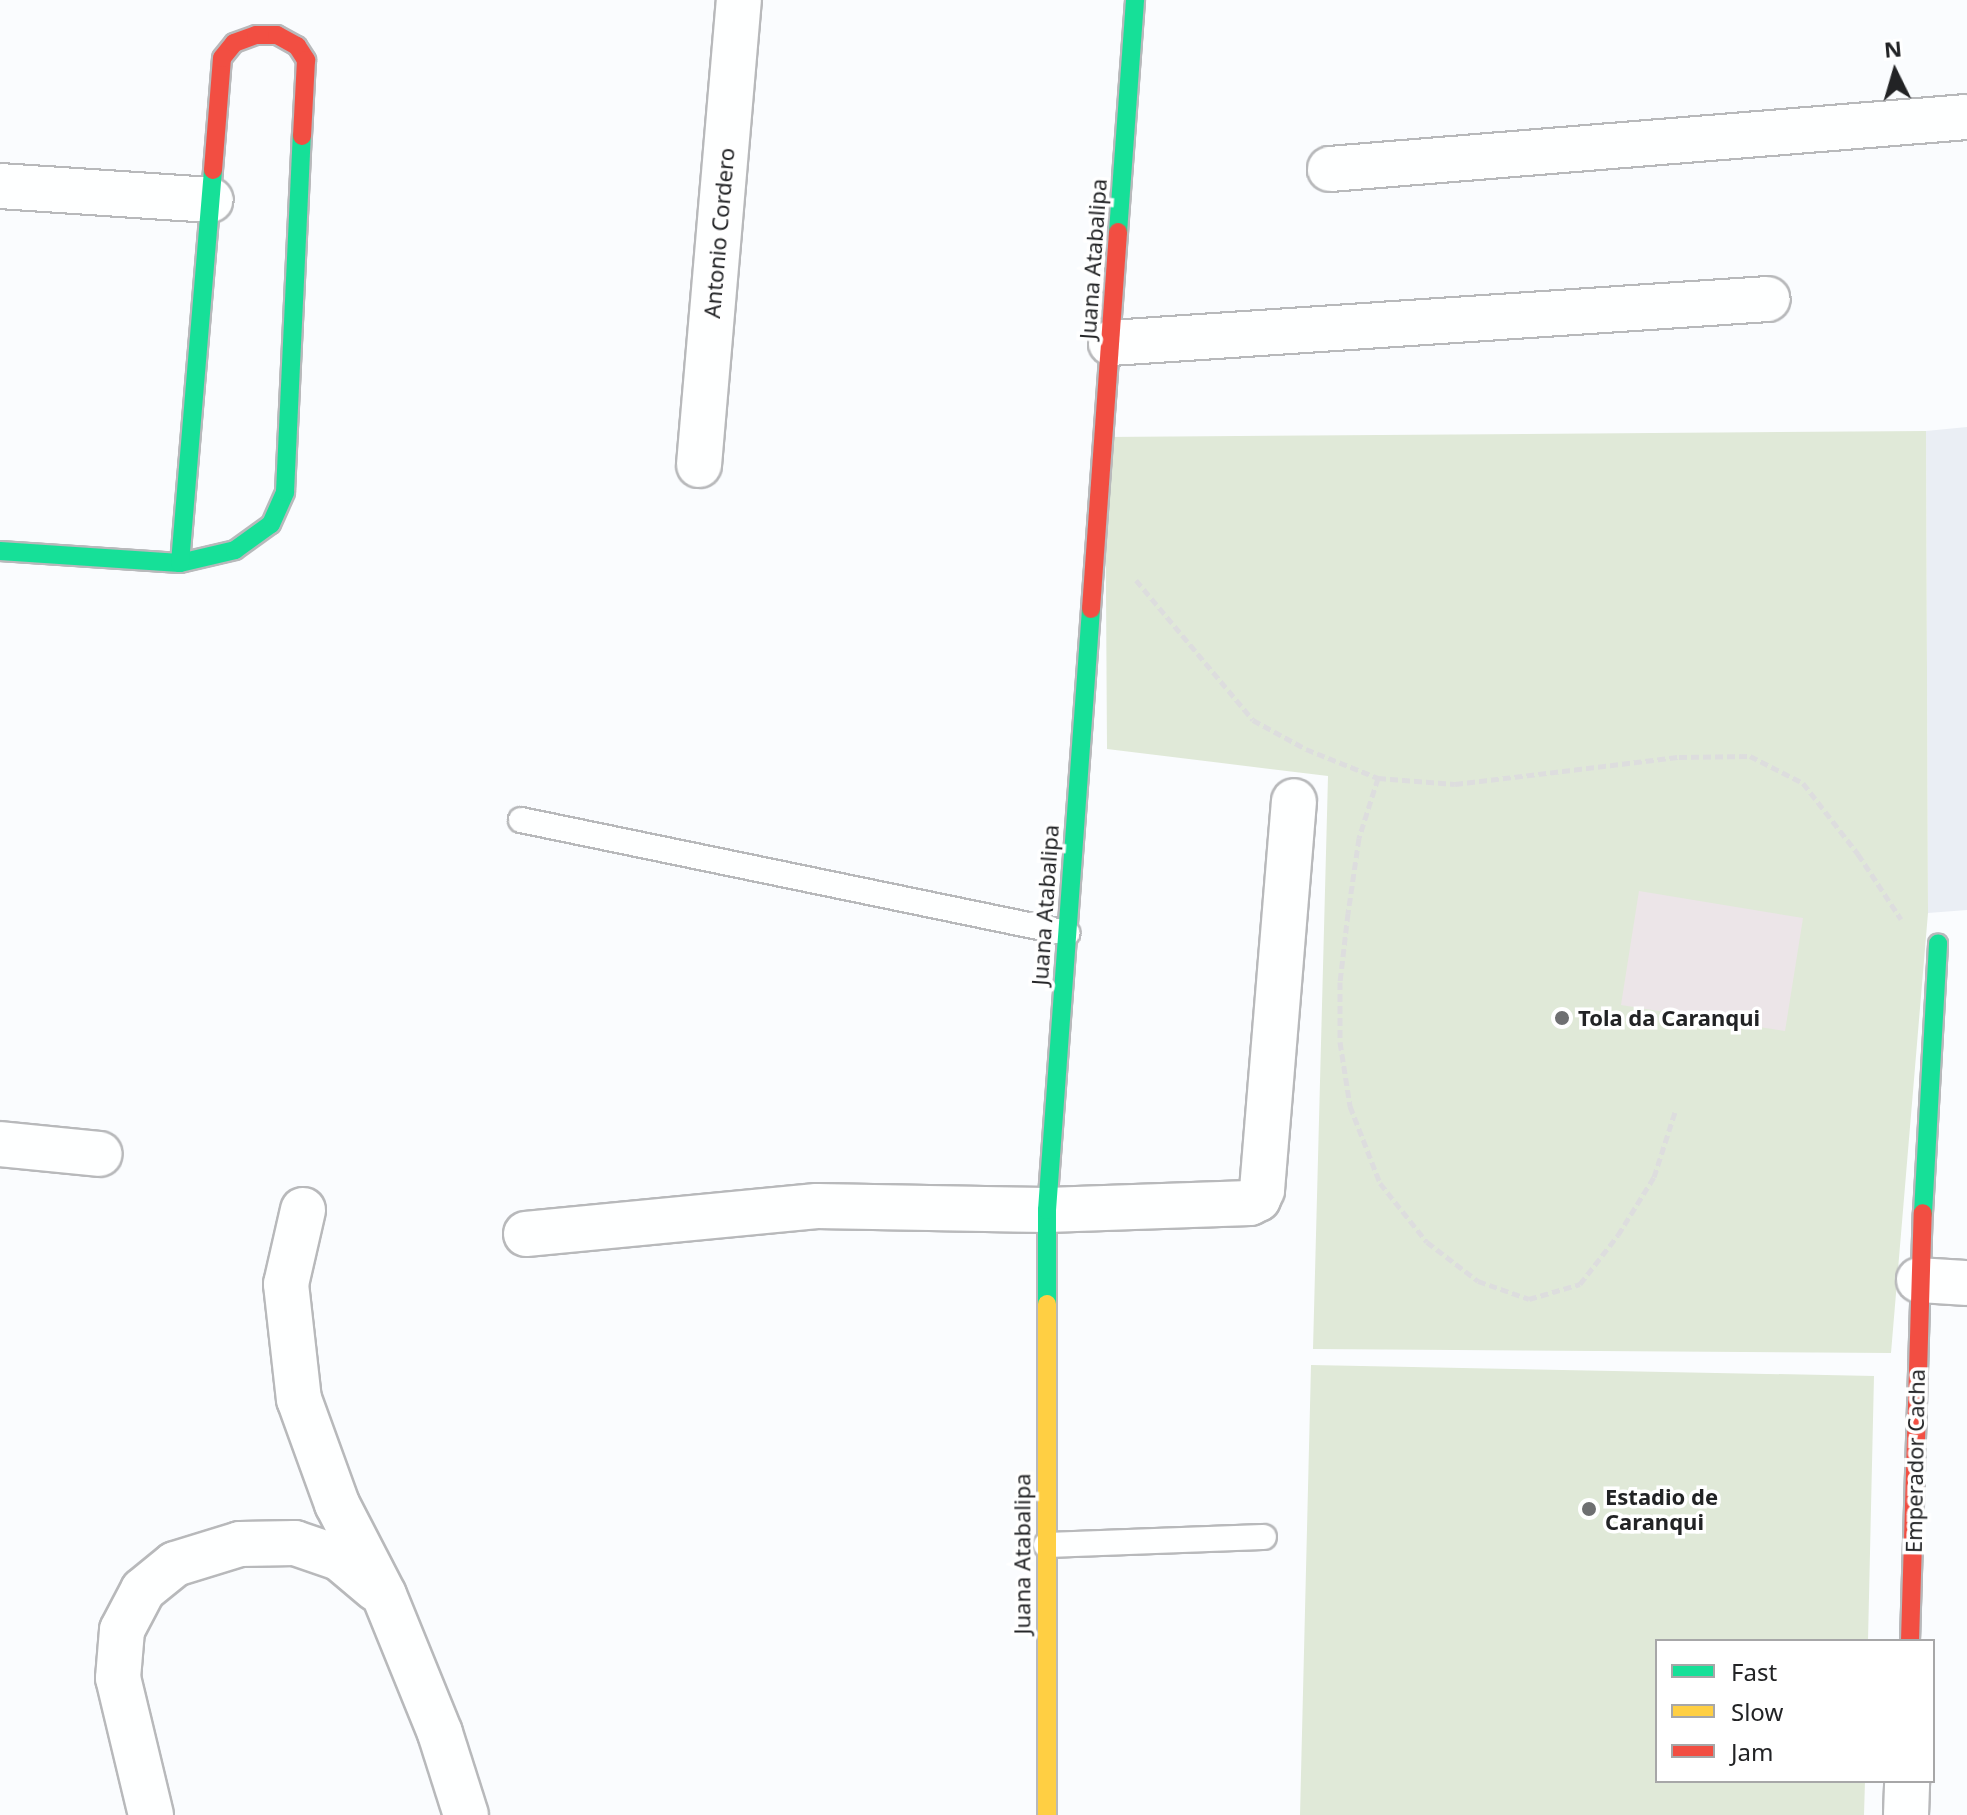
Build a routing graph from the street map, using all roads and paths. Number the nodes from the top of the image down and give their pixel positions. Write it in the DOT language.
graph roads {
  1 [pos="739,0"];
  2 [pos="1135,0"];
  3 [pos="1967,117"];
  4 [pos="1330,169"];
  5 [pos="0,186"];
  6 [pos="211,200"];
  7 [pos="1768,299"];
  8 [pos="1111,343"];
  9 [pos="699,465"];
  10 [pos="1097,533"];
  11 [pos="0,551"];
  12 [pos="180,563"];
  13 [pos="1378,778"];
  14 [pos="1294,801"];
  15 [pos="521,820"];
  16 [pos="1067,933"];
  17 [pos="1938,943"];
  18 [pos="1937,972"];
  19 [pos="1675,1112"];
  20 [pos="0,1144"];
  21 [pos="100,1154"];
  22 [pos="303,1210"];
  23 [pos="1047,1210"];
  24 [pos="526,1234"];
  25 [pos="1919,1280"];
  26 [pos="1967,1283"];
  27 [pos="1264,1537"];
  28 [pos="1046,1545"];
  29 [pos="384,1595"];
  30 [pos="1910,1639"];
  31 [pos="1907,1783"];
  32 [pos="151,1815"];
  33 [pos="466,1815"];
  34 [pos="1047,1815"];
  35 [pos="1906,1815"];
  1 -- 9 [label="street, Antonio Cordero"];
  2 -- 8 [label="street, Juana Atabalipa"];
  3 -- 4 [label="street"];
  5 -- 6 [label="street"];
  6 -- 12 [label="street"];
  6 -- 12 [label="street"];
  7 -- 8 [label="street"];
  8 -- 10 [label="street, Juana Atabalipa"];
  10 -- 13 [label="path"];
  10 -- 16 [label="street, Juana Atabalipa"];
  11 -- 12 [label="street"];
  13 -- 18 [label="path"];
  13 -- 19 [label="path"];
  14 -- 23 [label="street"];
  15 -- 16 [label="lane"];
  16 -- 23 [label="street, Juana Atabalipa"];
  17 -- 18 [label="street, Emperador Cacha"];
  18 -- 25 [label="street, Emperador Cacha"];
  20 -- 21 [label="street"];
  22 -- 29 [label="street"];
  23 -- 24 [label="street"];
  23 -- 28 [label="street, Juana Atabalipa"];
  25 -- 26 [label="street"];
  25 -- 30 [label="street, Emperador Cacha"];
  27 -- 28 [label="lane"];
  28 -- 34 [label="street, Juana Atabalipa"];
  29 -- 32 [label="street"];
  29 -- 33 [label="street"];
  31 -- 35 [label="street"];
}
